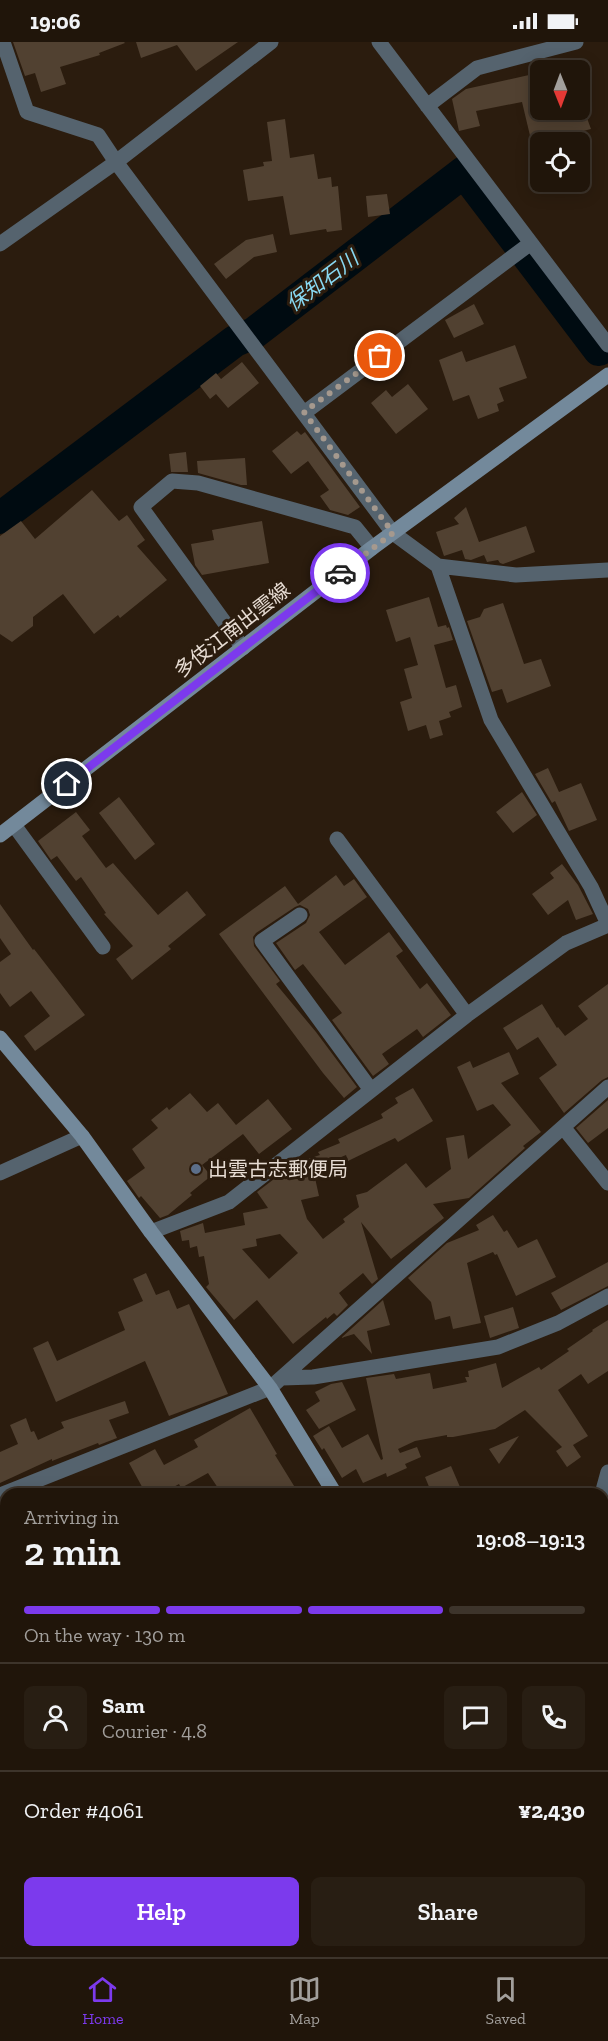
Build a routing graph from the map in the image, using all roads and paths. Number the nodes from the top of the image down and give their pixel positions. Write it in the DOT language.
graph roads {
  1 [pos="3,42"];
  2 [pos="379,42"];
  3 [pos="576,42"];
  4 [pos="265,44"];
  5 [pos="427,106"];
  6 [pos="116,162"];
  7 [pos="531,243"];
  8 [pos="0,244"];
  9 [pos="608,345"];
  10 [pos="608,375"];
  11 [pos="304,412"];
  12 [pos="393,533"];
  13 [pos="372,548"];
  14 [pos="438,566"];
  15 [pos="608,570"];
  16 [pos="243,648"];
  17 [pos="14,825"];
  18 [pos="0,836"];
  19 [pos="337,839"];
  20 [pos="300,915"];
  21 [pos="608,924"];
  22 [pos="103,947"];
  23 [pos="467,1015"];
  24 [pos="0,1038"];
  25 [pos="608,1087"];
  26 [pos="371,1090"];
  27 [pos="563,1127"];
  28 [pos="82,1136"];
  29 [pos="0,1173"];
  30 [pos="608,1183"];
  31 [pos="151,1232"];
  32 [pos="608,1296"];
  33 [pos="282,1378"];
  34 [pos="270,1388"];
  35 [pos="608,1472"];
  36 [pos="18,1488"];
  37 [pos="331,1488"];
  38 [pos="604,1488"];
  1 -- 6 [label="street"];
  2 -- 5 [label="street"];
  3 -- 5 [label="street"];
  4 -- 6 [label="street"];
  5 -- 7 [label="street"];
  6 -- 8 [label="street"];
  6 -- 11 [label="street"];
  7 -- 9 [label="street"];
  7 -- 11 [label="street"];
  10 -- 12 [label="main road, 多伎江南出雲線"];
  11 -- 12 [label="street"];
  12 -- 13 [label="main road, 多伎江南出雲線"];
  12 -- 14 [label="street"];
  13 -- 16 [label="main road, 多伎江南出雲線"];
  13 -- 16 [label="street"];
  14 -- 15 [label="street"];
  14 -- 21 [label="street"];
  16 -- 17 [label="main road, 多伎江南出雲線"];
  17 -- 18 [label="main road, 多伎江南出雲線"];
  17 -- 22 [label="street"];
  19 -- 23 [label="street"];
  20 -- 26 [label="street"];
  21 -- 23 [label="street"];
  23 -- 26 [label="street"];
  24 -- 28 [label="main road"];
  25 -- 27 [label="street"];
  26 -- 31 [label="street"];
  27 -- 30 [label="street"];
  27 -- 33 [label="street"];
  28 -- 29 [label="street"];
  28 -- 31 [label="main road"];
  31 -- 34 [label="main road"];
  32 -- 33 [label="street"];
  33 -- 34 [label="street"];
  34 -- 36 [label="street"];
  34 -- 37 [label="main road"];
  35 -- 38 [label="street"];
}
